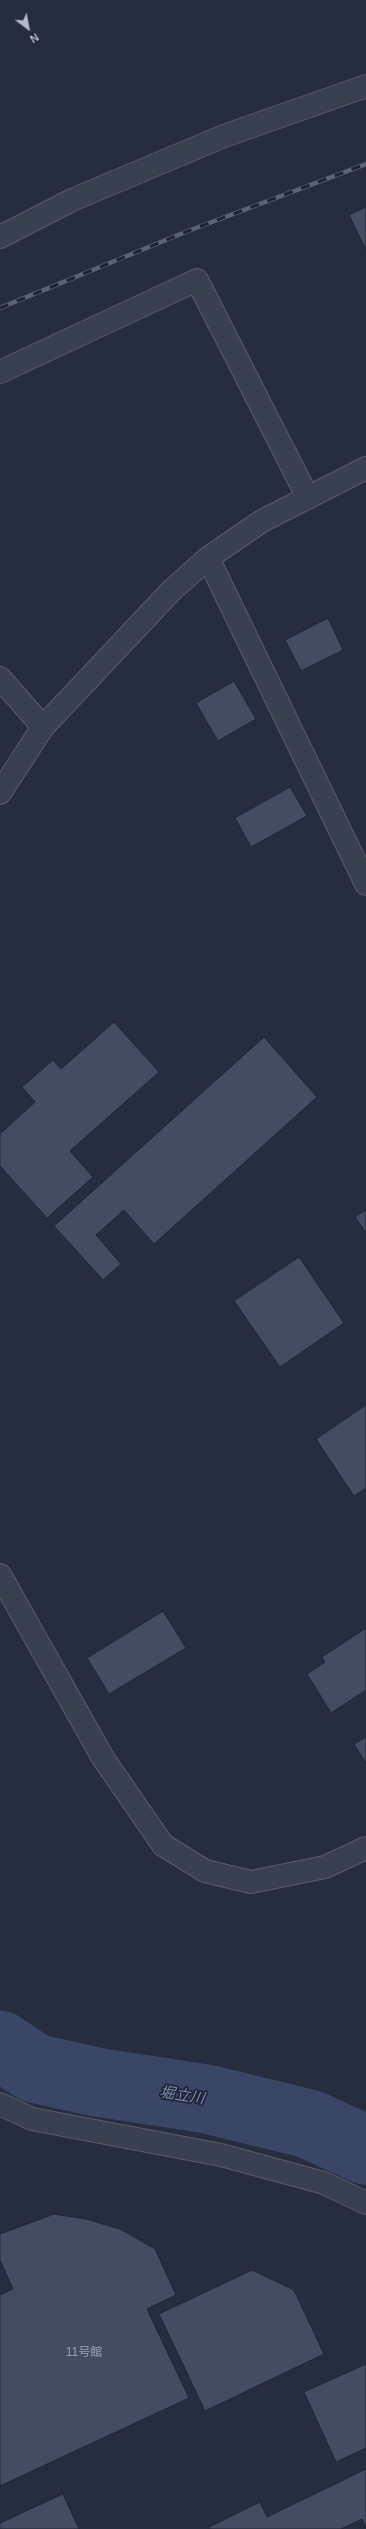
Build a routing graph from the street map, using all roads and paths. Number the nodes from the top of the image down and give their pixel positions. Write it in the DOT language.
graph roads {
  1 [pos="366,86"];
  2 [pos="0,237"];
  3 [pos="0,372"];
  4 [pos="366,468"];
  5 [pos="308,498"];
  6 [pos="208,558"];
  7 [pos="0,678"];
  8 [pos="43,727"];
  9 [pos="0,793"];
  10 [pos="366,884"];
  11 [pos="0,1575"];
  12 [pos="366,1848"];
  13 [pos="0,2104"];
  14 [pos="366,2203"];
  1 -- 2 [label="street"];
  3 -- 5 [label="street"];
  4 -- 5 [label="street"];
  5 -- 6 [label="street"];
  6 -- 8 [label="street"];
  6 -- 10 [label="street"];
  7 -- 8 [label="street"];
  8 -- 9 [label="street"];
  11 -- 12 [label="street"];
  13 -- 14 [label="street"];
}
